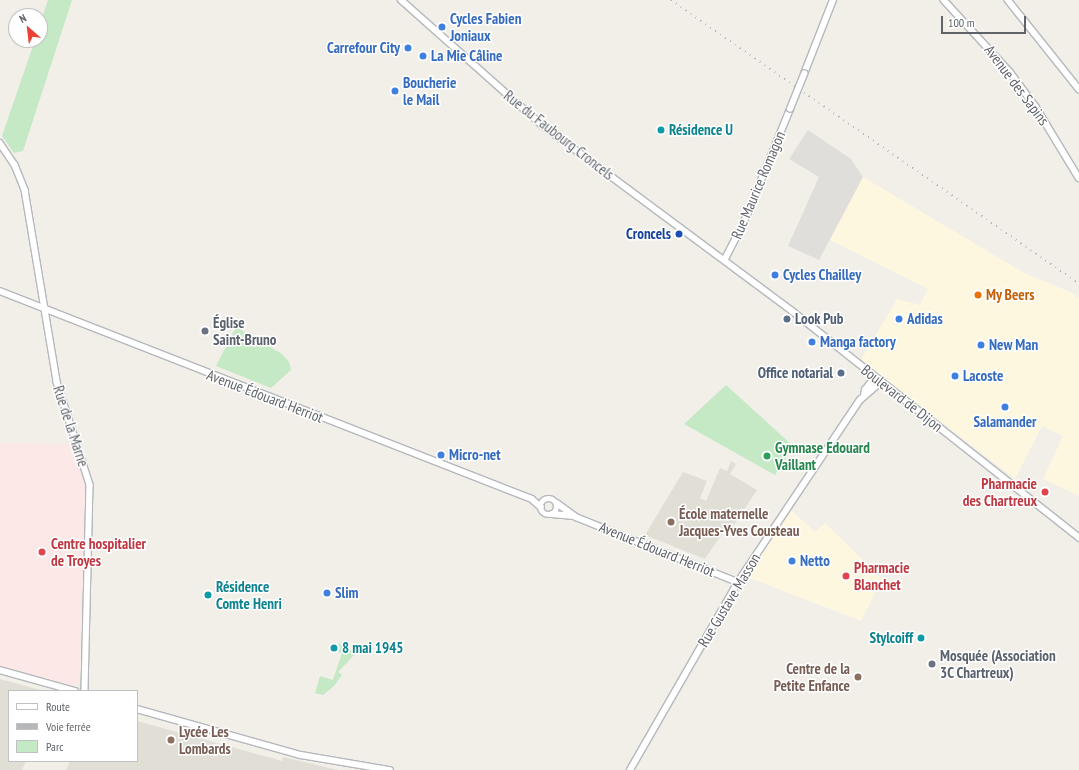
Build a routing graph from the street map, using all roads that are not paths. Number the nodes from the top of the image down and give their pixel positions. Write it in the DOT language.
graph roads {
  1 [pos="401,0"];
  2 [pos="833,0"];
  3 [pos="944,0"];
  4 [pos="1008,0"];
  5 [pos="1079,89"];
  6 [pos="0,143"];
  7 [pos="1079,178"];
  8 [pos="725,259"];
  9 [pos="0,291"];
  10 [pos="43,308"];
  11 [pos="874,377"];
  12 [pos="881,382"];
  13 [pos="864,396"];
  14 [pos="547,498"];
  15 [pos="532,499"];
  16 [pos="557,504"];
  17 [pos="541,508"];
  18 [pos="552,514"];
  19 [pos="576,517"];
  20 [pos="1079,538"];
  21 [pos="738,582"];
  22 [pos="0,670"];
  23 [pos="71,690"];
  24 [pos="85,690"];
  25 [pos="138,709"];
  26 [pos="390,770"];
  27 [pos="630,770"];
  1 -- 8 [label="main road, Rue du Faubourg Croncels"];
  2 -- 8 [label="street, Rue Maurice Romagon, bridge"];
  3 -- 7 [label="street, Avenue des Sapins"];
  4 -- 5 [label="street"];
  6 -- 10 [label="street, Rue de la Marne"];
  8 -- 11 [label="main road, Boulevard de Dijon"];
  9 -- 10 [label="street, Avenue Édouard Herriot"];
  10 -- 15 [label="street, Avenue Édouard Herriot"];
  10 -- 24 [label="street, Rue de la Marne"];
  11 -- 12 [label="main road, Boulevard de Dijon"];
  11 -- 13 [label="street, Rue Gustave Masson"];
  12 -- 13 [label="street, Rue Gustave Masson"];
  12 -- 20 [label="main road, Boulevard de Dijon"];
  13 -- 21 [label="street, Rue Gustave Masson"];
  14 -- 15 [label="street, Avenue Édouard Herriot"];
  14 -- 16 [label="street"];
  14 -- 17 [label="street"];
  15 -- 17 [label="street, Avenue Édouard Herriot"];
  16 -- 18 [label="street"];
  16 -- 19 [label="street, Avenue Édouard Herriot"];
  17 -- 18 [label="street"];
  18 -- 19 [label="street, Avenue Édouard Herriot"];
  19 -- 21 [label="street, Avenue Édouard Herriot"];
  21 -- 27 [label="street, Rue Gustave Masson"];
  22 -- 23 [label="street"];
  25 -- 26 [label="street"];
}
